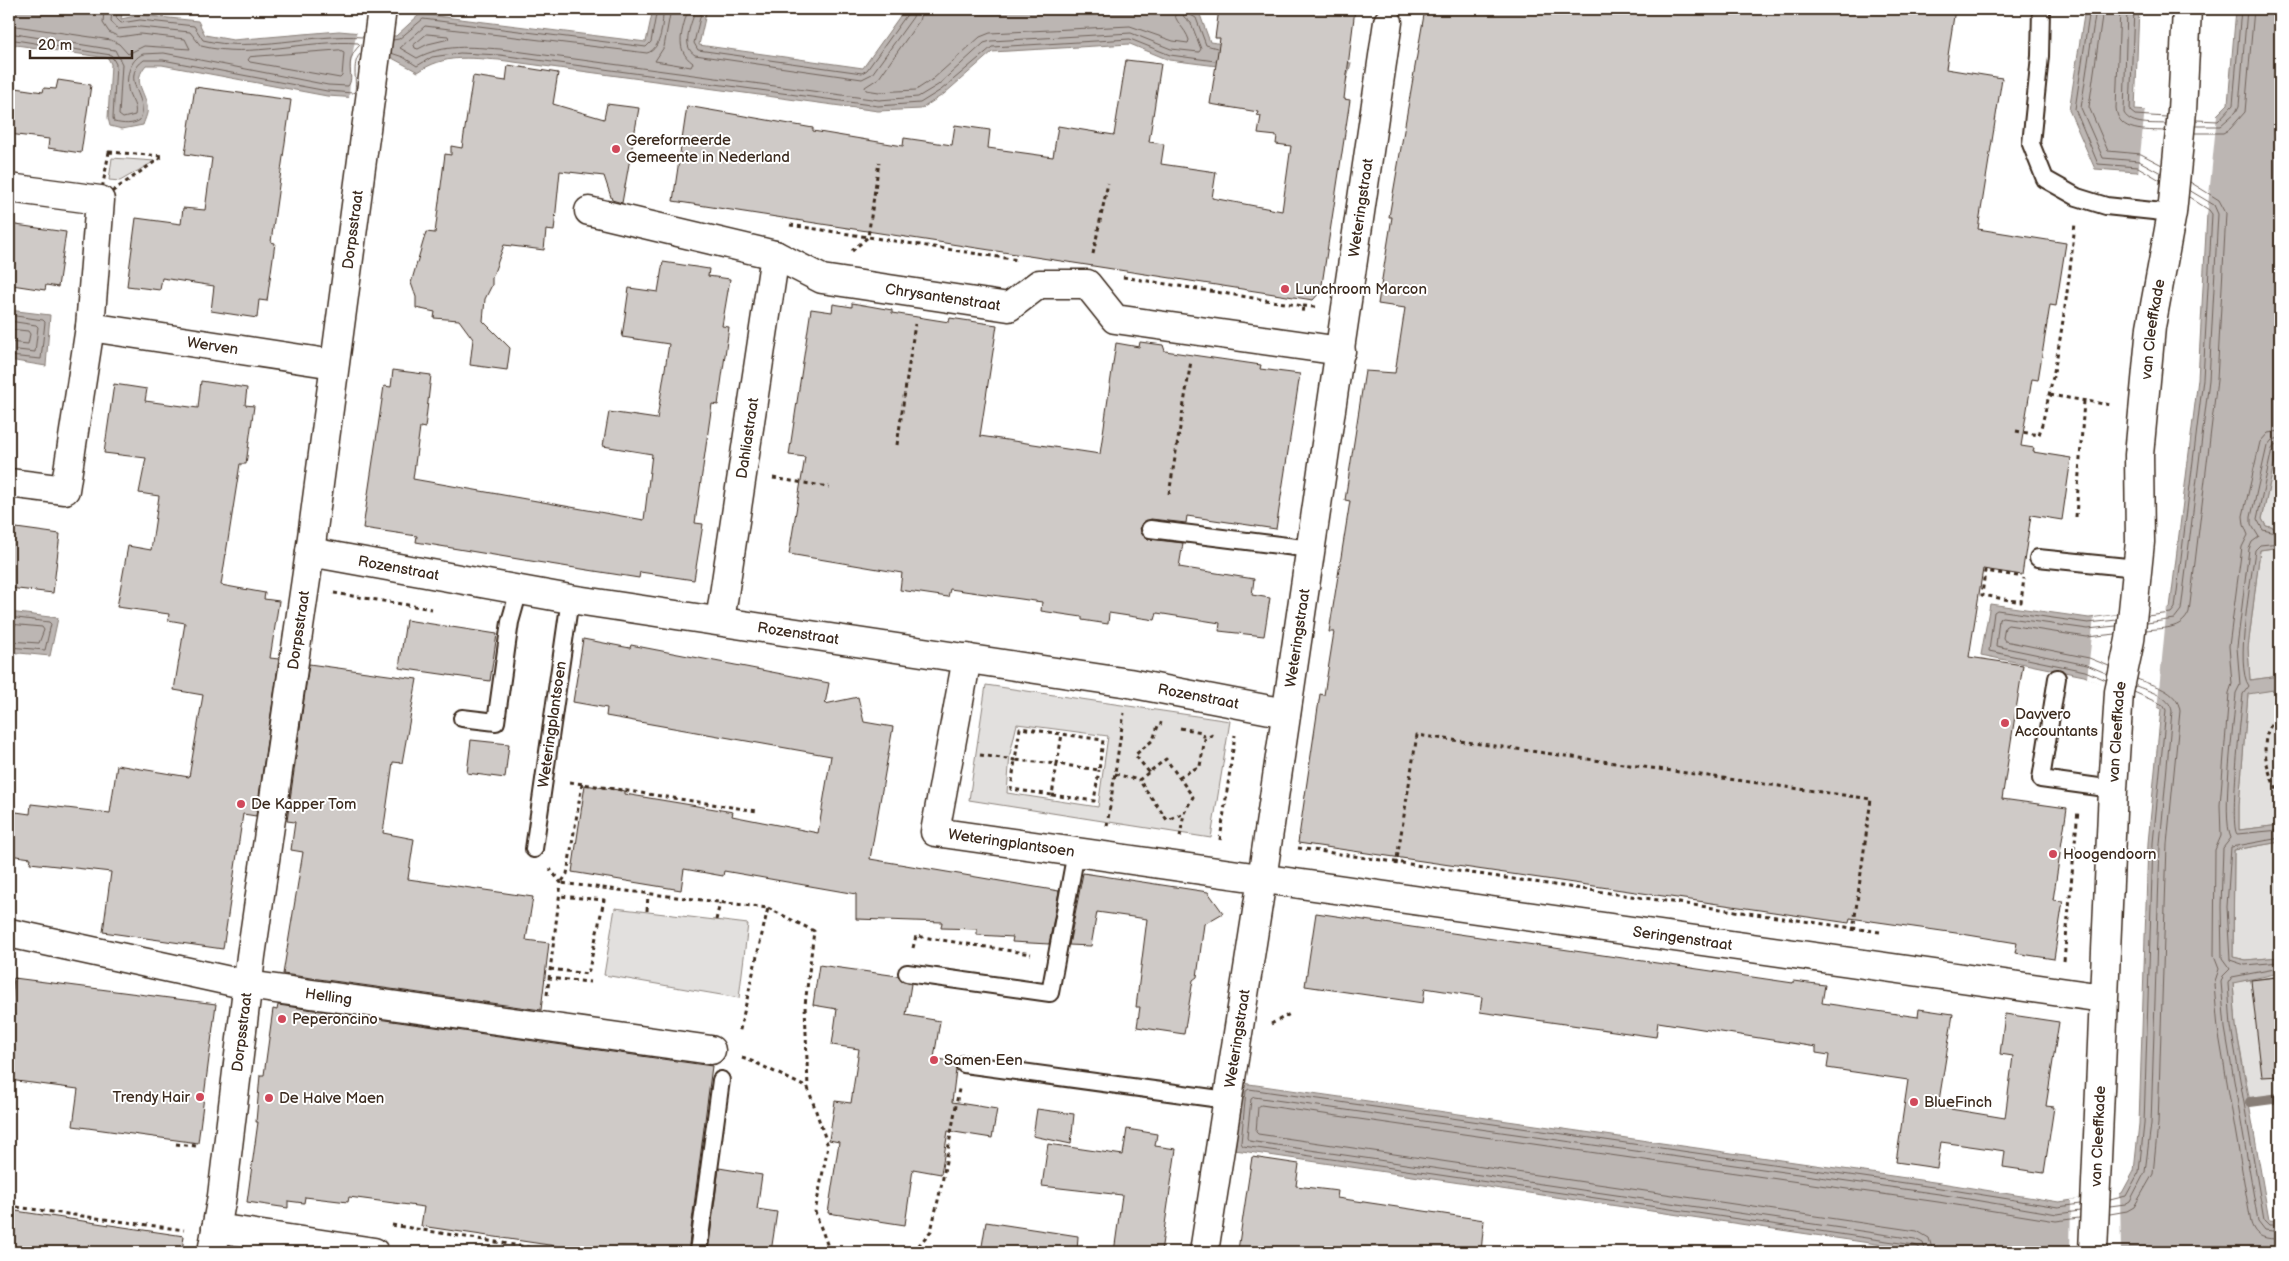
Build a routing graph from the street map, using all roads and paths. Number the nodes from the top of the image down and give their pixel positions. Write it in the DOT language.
graph roads {
  1 [pos="2042,9"];
  2 [pos="2187,9"];
  3 [pos="380,19"];
  4 [pos="1388,22"];
  5 [pos="879,162"];
  6 [pos="1108,183"];
  7 [pos="9,188"];
  8 [pos="2077,197"];
  9 [pos="100,200"];
  10 [pos="2172,204"];
  11 [pos="589,211"];
  12 [pos="868,237"];
  13 [pos="775,255"];
  14 [pos="819,278"];
  15 [pos="1088,278"];
  16 [pos="1039,284"];
  17 [pos="919,293"];
  18 [pos="90,327"];
  19 [pos="1196,330"];
  20 [pos="1298,345"];
  21 [pos="1341,351"];
  22 [pos="334,364"];
  23 [pos="2050,395"];
  24 [pos="2084,401"];
  25 [pos="2112,405"];
  26 [pos="2016,431"];
  27 [pos="897,445"];
  28 [pos="9,483"];
  29 [pos="829,486"];
  30 [pos="739,492"];
  31 [pos="1169,494"];
  32 [pos="2076,517"];
  33 [pos="1150,529"];
  34 [pos="1310,549"];
  35 [pos="310,552"];
  36 [pos="2038,558"];
  37 [pos="2137,568"];
  38 [pos="2024,576"];
  39 [pos="518,590"];
  40 [pos="570,599"];
  41 [pos="720,621"];
  42 [pos="967,658"];
  43 [pos="2057,678"];
  44 [pos="1129,683"];
  45 [pos="2280,711"];
  46 [pos="1239,713"];
  47 [pos="1286,713"];
  48 [pos="462,718"];
  49 [pos="1167,725"];
  50 [pos="1176,727"];
  51 [pos="1062,734"];
  52 [pos="1205,738"];
  53 [pos="950,750"];
  54 [pos="1015,760"];
  55 [pos="1057,764"];
  56 [pos="1099,770"];
  57 [pos="1150,772"];
  58 [pos="1115,774"];
  59 [pos="1179,777"];
  60 [pos="544,778"];
  61 [pos="1139,780"];
  62 [pos="582,784"];
  63 [pos="2080,785"];
  64 [pos="2113,789"];
  65 [pos="1052,795"];
  66 [pos="2280,796"];
  67 [pos="757,811"];
  68 [pos="1184,813"];
  69 [pos="1290,847"];
  70 [pos="534,849"];
  71 [pos="1076,852"];
  72 [pos="1102,856"];
  73 [pos="1397,861"];
  74 [pos="1174,867"];
  75 [pos="1216,873"];
  76 [pos="1262,879"];
  77 [pos="561,883"];
  78 [pos="648,894"];
  79 [pos="560,896"];
  80 [pos="1391,898"];
  81 [pos="720,903"];
  82 [pos="768,908"];
  83 [pos="647,911"];
  84 [pos="716,920"];
  85 [pos="1854,927"];
  86 [pos="1881,932"];
  87 [pos="9,933"];
  88 [pos="1056,958"];
  89 [pos="2054,961"];
  90 [pos="1849,962"];
  91 [pos="550,969"];
  92 [pos="907,973"];
  93 [pos="548,978"];
  94 [pos="590,982"];
  95 [pos="248,985"];
  96 [pos="2103,998"];
  97 [pos="1290,1014"];
  98 [pos="1271,1025"];
  99 [pos="543,1026"];
  100 [pos="722,1053"];
  101 [pos="964,1064"];
  102 [pos="722,1080"];
  103 [pos="808,1088"];
  104 [pos="1227,1100"];
  105 [pos="176,1144"];
  106 [pos="202,1146"];
  107 [pos="9,1206"];
  108 [pos="388,1225"];
  109 [pos="214,1242"];
  110 [pos="374,1252"];
  111 [pos="557,1252"];
  112 [pos="698,1252"];
  113 [pos="830,1252"];
  114 [pos="843,1252"];
  115 [pos="913,1252"];
  116 [pos="1204,1252"];
  117 [pos="2093,1252"];
  1 -- 8 [label="lane"];
  2 -- 10 [label="street, van Cleeffkade"];
  3 -- 22 [label="street, Dorpsstraat"];
  4 -- 21 [label="street, Weteringstraat"];
  5 -- 12 [label="path"];
  6 -- 15 [label="path"];
  7 -- 9 [label="street"];
  8 -- 10 [label="lane"];
  8 -- 23 [label="path"];
  9 -- 9 [label="path"];
  9 -- 18 [label="street"];
  10 -- 37 [label="street, van Cleeffkade"];
  11 -- 13 [label="street, Chrysantenstraat"];
  12 -- 14 [label="path"];
  12 -- 16 [label="path"];
  13 -- 14 [label="street, Chrysantenstraat"];
  13 -- 30 [label="street, Dahliastraat"];
  14 -- 17 [label="street, Chrysantenstraat"];
  15 -- 16 [label="street"];
  15 -- 19 [label="street"];
  15 -- 20 [label="path"];
  16 -- 17 [label="street, Chrysantenstraat"];
  17 -- 27 [label="path"];
  18 -- 22 [label="street, Werven"];
  18 -- 28 [label="street"];
  19 -- 20 [label="street"];
  19 -- 31 [label="path"];
  20 -- 21 [label="street"];
  21 -- 34 [label="street, Weteringstraat"];
  22 -- 35 [label="street, Dorpsstraat"];
  23 -- 24 [label="path"];
  23 -- 26 [label="path"];
  24 -- 25 [label="path"];
  24 -- 32 [label="path"];
  29 -- 30 [label="path"];
  30 -- 41 [label="street, Dahliastraat"];
  33 -- 34 [label="lane"];
  34 -- 47 [label="street, Weteringstraat"];
  35 -- 39 [label="street, Rozenstraat"];
  35 -- 95 [label="street, Dorpsstraat"];
  36 -- 37 [label="lane"];
  37 -- 64 [label="street, van Cleeffkade"];
  38 -- 38 [label="path"];
  39 -- 40 [label="street, Rozenstraat"];
  39 -- 48 [label="lane"];
  40 -- 41 [label="street, Rozenstraat"];
  40 -- 60 [label="lane, Weteringplantsoen"];
  41 -- 42 [label="street, Rozenstraat"];
  42 -- 44 [label="street, Rozenstraat"];
  42 -- 53 [label="street, Weteringplantsoen"];
  43 -- 63 [label="lane"];
  44 -- 46 [label="street, Rozenstraat"];
  44 -- 58 [label="path"];
  45 -- 66 [label="path"];
  46 -- 47 [label="street, Rozenstraat"];
  46 -- 52 [label="path"];
  46 -- 75 [label="path"];
  47 -- 76 [label="street, Weteringstraat"];
  49 -- 57 [label="path"];
  50 -- 52 [label="path"];
  51 -- 54 [label="path"];
  51 -- 55 [label="path"];
  51 -- 56 [label="path"];
  52 -- 59 [label="path"];
  53 -- 54 [label="path"];
  53 -- 71 [label="street, Weteringplantsoen"];
  54 -- 55 [label="path"];
  54 -- 65 [label="path"];
  55 -- 56 [label="path"];
  55 -- 65 [label="path"];
  56 -- 65 [label="path"];
  57 -- 59 [label="path"];
  57 -- 61 [label="path"];
  58 -- 61 [label="path"];
  58 -- 72 [label="path"];
  59 -- 68 [label="path"];
  60 -- 62 [label="path"];
  60 -- 70 [label="lane, Weteringplantsoen"];
  61 -- 68 [label="path"];
  62 -- 67 [label="path"];
  62 -- 77 [label="path"];
  63 -- 64 [label="lane"];
  63 -- 89 [label="path"];
  64 -- 96 [label="street, van Cleeffkade"];
  68 -- 74 [label="path"];
  69 -- 73 [label="path"];
  70 -- 77 [label="path"];
  71 -- 72 [label="street, Weteringplantsoen"];
  71 -- 88 [label="lane"];
  72 -- 74 [label="street, Weteringplantsoen"];
  73 -- 80 [label="path"];
  73 -- 85 [label="path"];
  73 -- 85 [label="path"];
  74 -- 75 [label="street, Weteringplantsoen"];
  75 -- 76 [label="street, Weteringplantsoen"];
  76 -- 80 [label="street, Seringenstraat"];
  76 -- 104 [label="street, Weteringstraat"];
  77 -- 78 [label="path"];
  77 -- 79 [label="path"];
  78 -- 81 [label="path"];
  78 -- 83 [label="path"];
  79 -- 91 [label="path"];
  79 -- 91 [label="path"];
  80 -- 90 [label="street, Seringenstraat"];
  81 -- 82 [label="path"];
  81 -- 84 [label="path"];
  82 -- 100 [label="path"];
  82 -- 103 [label="path"];
  85 -- 86 [label="path"];
  85 -- 90 [label="path"];
  87 -- 95 [label="street, Helling"];
  88 -- 92 [label="path"];
  88 -- 92 [label="lane"];
  90 -- 96 [label="street, Seringenstraat"];
  91 -- 93 [label="path"];
  93 -- 94 [label="path"];
  93 -- 99 [label="path"];
  95 -- 99 [label="street, Helling"];
  95 -- 109 [label="street, Dorpsstraat"];
  96 -- 117 [label="street, van Cleeffkade"];
  97 -- 98 [label="path"];
  99 -- 100 [label="street, Helling"];
  100 -- 103 [label="path"];
  101 -- 104 [label="lane"];
  101 -- 115 [label="path"];
  102 -- 112 [label="lane"];
  103 -- 113 [label="path"];
  104 -- 116 [label="street, Weteringstraat"];
  105 -- 106 [label="path"];
  107 -- 109 [label="path"];
  108 -- 111 [label="path"];
  109 -- 110 [label="street"];
  113 -- 114 [label="path"];
}
